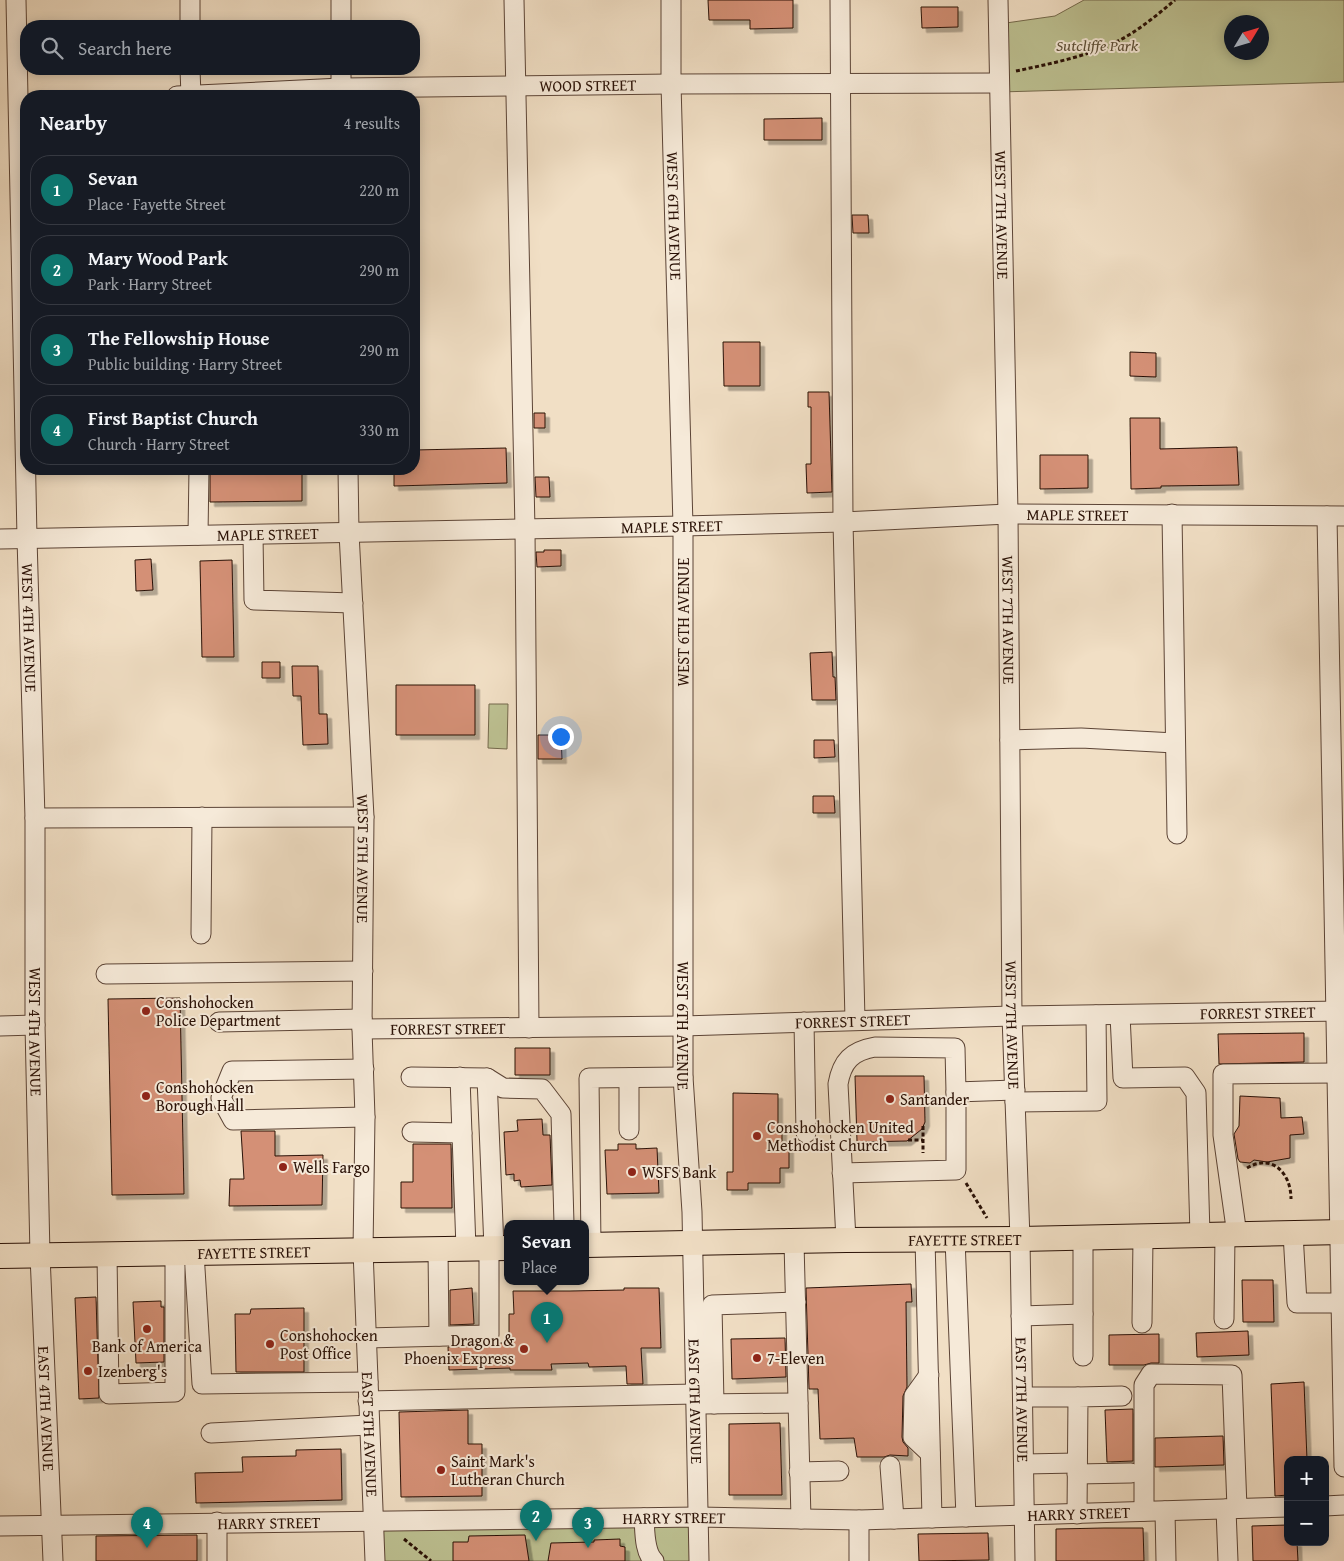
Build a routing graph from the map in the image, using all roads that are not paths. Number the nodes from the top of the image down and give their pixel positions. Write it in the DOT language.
graph roads {
  1 [pos="16,0"];
  2 [pos="190,0"];
  3 [pos="341,0"];
  4 [pos="514,0"];
  5 [pos="671,0"];
  6 [pos="840,0"];
  7 [pos="998,0"];
  8 [pos="190,20"];
  9 [pos="341,20"];
  10 [pos="20,69"];
  11 [pos="20,75"];
  12 [pos="190,75"];
  13 [pos="341,75"];
  14 [pos="999,79"];
  15 [pos="842,83"];
  16 [pos="671,84"];
  17 [pos="516,86"];
  18 [pos="21,90"];
  19 [pos="191,90"];
  20 [pos="341,90"];
  21 [pos="399,90"];
  22 [pos="26,475"];
  23 [pos="199,475"];
  24 [pos="348,475"];
  25 [pos="1008,514"];
  26 [pos="1172,514"];
  27 [pos="1335,516"];
  28 [pos="843,522"];
  29 [pos="683,526"];
  30 [pos="525,530"];
  31 [pos="349,533"];
  32 [pos="253,535"];
  33 [pos="198,536"];
  34 [pos="27,538"];
  35 [pos="0,539"];
  36 [pos="353,603"];
  37 [pos="1010,740"];
  38 [pos="1175,743"];
  39 [pos="202,817"];
  40 [pos="364,817"];
  41 [pos="35,818"];
  42 [pos="1177,834"];
  43 [pos="200,934"];
  44 [pos="363,971"];
  45 [pos="106,974"];
  46 [pos="1340,1011"];
  47 [pos="1096,1015"];
  48 [pos="1120,1015"];
  49 [pos="1012,1016"];
  50 [pos="855,1020"];
  51 [pos="219,1022"];
  52 [pos="804,1022"];
  53 [pos="362,1024"];
  54 [pos="35,1025"];
  55 [pos="0,1026"];
  56 [pos="682,1026"];
  57 [pos="529,1028"];
  58 [pos="364,1069"];
  59 [pos="1337,1073"];
  60 [pos="412,1077"];
  61 [pos="460,1077"];
  62 [pos="683,1077"];
  63 [pos="486,1078"];
  64 [pos="629,1078"];
  65 [pos="956,1092"];
  66 [pos="1015,1096"];
  67 [pos="364,1117"];
  68 [pos="629,1130"];
  69 [pos="412,1132"];
  70 [pos="462,1133"];
  71 [pos="806,1133"];
  72 [pos="842,1173"];
  73 [pos="564,1220"];
  74 [pos="588,1220"];
  75 [pos="1342,1232"];
  76 [pos="1293,1233"];
  77 [pos="1200,1235"];
  78 [pos="1231,1235"];
  79 [pos="1143,1236"];
  80 [pos="1083,1238"];
  81 [pos="955,1239"];
  82 [pos="1020,1239"];
  83 [pos="846,1240"];
  84 [pos="925,1240"];
  85 [pos="794,1242"];
  86 [pos="692,1243"];
  87 [pos="589,1245"];
  88 [pos="489,1248"];
  89 [pos="438,1249"];
  90 [pos="363,1250"];
  91 [pos="184,1252"];
  92 [pos="107,1254"];
  93 [pos="40,1255"];
  94 [pos="0,1256"];
  95 [pos="796,1302"];
  96 [pos="1342,1303"];
  97 [pos="703,1305"];
  98 [pos="1083,1314"];
  99 [pos="1021,1316"];
  100 [pos="1224,1319"];
  101 [pos="1142,1323"];
  102 [pos="439,1336"];
  103 [pos="366,1338"];
  104 [pos="1083,1356"];
  105 [pos="368,1382"];
  106 [pos="1122,1396"];
  107 [pos="1023,1397"];
  108 [pos="1078,1397"];
  109 [pos="368,1401"];
  110 [pos="702,1401"];
  111 [pos="798,1404"];
  112 [pos="369,1425"];
  113 [pos="211,1432"];
  114 [pos="1024,1464"];
  115 [pos="890,1466"];
  116 [pos="1344,1468"];
  117 [pos="1077,1469"];
  118 [pos="839,1471"];
  119 [pos="800,1472"];
  120 [pos="964,1472"];
  121 [pos="1131,1473"];
  122 [pos="931,1474"];
  123 [pos="1344,1505"];
  124 [pos="1329,1506"];
  125 [pos="1284,1507"];
  126 [pos="1231,1509"];
  127 [pos="1165,1511"];
  128 [pos="1144,1512"];
  129 [pos="1077,1514"];
  130 [pos="1025,1515"];
  131 [pos="698,1517"];
  132 [pos="966,1517"];
  133 [pos="644,1518"];
  134 [pos="932,1518"];
  135 [pos="801,1519"];
  136 [pos="894,1519"];
  137 [pos="859,1520"];
  138 [pos="217,1522"];
  139 [pos="374,1522"];
  140 [pos="51,1525"];
  141 [pos="0,1526"];
  142 [pos="53,1561"];
  143 [pos="217,1561"];
  144 [pos="375,1561"];
  145 [pos="654,1561"];
  146 [pos="699,1561"];
  147 [pos="859,1561"];
  148 [pos="1026,1561"];
  149 [pos="1166,1561"];
  150 [pos="1228,1561"];
  1 -- 10 [label="street, WEST 4TH AVENUE"];
  2 -- 8 [label="street"];
  3 -- 9 [label="street"];
  4 -- 17 [label="street"];
  5 -- 16 [label="street, WEST 6TH AVENUE"];
  6 -- 15 [label="street"];
  7 -- 14 [label="street, WEST 7TH AVENUE"];
  11 -- 18 [label="street, WEST 4TH AVENUE"];
  12 -- 19 [label="street"];
  13 -- 20 [label="street"];
  14 -- 15 [label="street, WOOD STREET"];
  14 -- 25 [label="street, WEST 7TH AVENUE"];
  15 -- 16 [label="street, WOOD STREET"];
  15 -- 28 [label="street"];
  16 -- 17 [label="street, WOOD STREET"];
  16 -- 29 [label="street, WEST 6TH AVENUE"];
  17 -- 21 [label="street, WOOD STREET"];
  17 -- 30 [label="street"];
  22 -- 34 [label="street, WEST 4TH AVENUE"];
  23 -- 33 [label="street"];
  24 -- 31 [label="street, WEST 5TH AVENUE"];
  25 -- 26 [label="street, MAPLE STREET"];
  25 -- 28 [label="street, MAPLE STREET"];
  25 -- 37 [label="street, WEST 7TH AVENUE"];
  26 -- 27 [label="street, MAPLE STREET"];
  26 -- 38 [label="street"];
  27 -- 46 [label="street"];
  28 -- 29 [label="street, MAPLE STREET"];
  28 -- 50 [label="street"];
  29 -- 30 [label="street, MAPLE STREET"];
  29 -- 56 [label="street, WEST 6TH AVENUE"];
  30 -- 31 [label="street, MAPLE STREET"];
  30 -- 57 [label="street"];
  31 -- 32 [label="street, MAPLE STREET"];
  31 -- 36 [label="street, WEST 5TH AVENUE"];
  32 -- 33 [label="street, MAPLE STREET"];
  32 -- 36 [label="street"];
  33 -- 34 [label="street, MAPLE STREET"];
  34 -- 35 [label="street, MAPLE STREET"];
  34 -- 41 [label="street, WEST 4TH AVENUE"];
  36 -- 40 [label="street, WEST 5TH AVENUE"];
  37 -- 38 [label="street"];
  37 -- 49 [label="street, WEST 7TH AVENUE"];
  38 -- 42 [label="street"];
  39 -- 40 [label="street"];
  39 -- 41 [label="street"];
  39 -- 43 [label="street"];
  40 -- 44 [label="street, WEST 5TH AVENUE"];
  41 -- 54 [label="street, WEST 4TH AVENUE"];
  44 -- 45 [label="street"];
  44 -- 53 [label="street, WEST 5TH AVENUE"];
  46 -- 48 [label="street, FORREST STREET"];
  46 -- 59 [label="street"];
  47 -- 48 [label="street, FORREST STREET"];
  47 -- 49 [label="street, FORREST STREET"];
  47 -- 66 [label="street"];
  48 -- 77 [label="street"];
  49 -- 50 [label="street, FORREST STREET"];
  49 -- 66 [label="street, WEST 7TH AVENUE"];
  50 -- 52 [label="street, FORREST STREET"];
  51 -- 53 [label="street, FORREST STREET"];
  52 -- 56 [label="street, FORREST STREET"];
  52 -- 71 [label="street"];
  53 -- 57 [label="street, FORREST STREET"];
  53 -- 58 [label="street, WEST 5TH AVENUE"];
  54 -- 55 [label="street"];
  54 -- 93 [label="street, WEST 4TH AVENUE"];
  56 -- 57 [label="street, FORREST STREET"];
  56 -- 62 [label="street, WEST 6TH AVENUE"];
  58 -- 67 [label="street, WEST 5TH AVENUE"];
  58 -- 67 [label="street"];
  59 -- 75 [label="street"];
  59 -- 78 [label="street"];
  60 -- 61 [label="street"];
  61 -- 63 [label="street"];
  61 -- 70 [label="street"];
  62 -- 64 [label="street"];
  62 -- 86 [label="street, WEST 6TH AVENUE"];
  63 -- 73 [label="street"];
  63 -- 88 [label="street"];
  64 -- 68 [label="street"];
  64 -- 74 [label="street"];
  65 -- 66 [label="street"];
  65 -- 72 [label="street"];
  65 -- 72 [label="street"];
  66 -- 82 [label="street, WEST 7TH AVENUE"];
  67 -- 90 [label="street, WEST 5TH AVENUE"];
  69 -- 70 [label="street"];
  70 -- 88 [label="street"];
  72 -- 83 [label="street"];
  75 -- 76 [label="main road, FAYETTE STREET"];
  75 -- 96 [label="street"];
  76 -- 78 [label="main road, FAYETTE STREET"];
  76 -- 96 [label="street"];
  77 -- 78 [label="main road, FAYETTE STREET"];
  77 -- 79 [label="main road, FAYETTE STREET"];
  78 -- 100 [label="street"];
  79 -- 80 [label="main road, FAYETTE STREET"];
  79 -- 101 [label="street"];
  80 -- 82 [label="main road, FAYETTE STREET"];
  80 -- 98 [label="street"];
  81 -- 82 [label="main road, FAYETTE STREET"];
  81 -- 84 [label="main road, FAYETTE STREET"];
  81 -- 120 [label="street"];
  82 -- 99 [label="street, EAST 7TH AVENUE"];
  83 -- 84 [label="main road, FAYETTE STREET"];
  83 -- 85 [label="main road, FAYETTE STREET"];
  84 -- 122 [label="street"];
  85 -- 86 [label="main road, FAYETTE STREET"];
  85 -- 95 [label="street"];
  86 -- 87 [label="main road, FAYETTE STREET"];
  86 -- 97 [label="street, EAST 6TH AVENUE"];
  88 -- 89 [label="main road, FAYETTE STREET"];
  88 -- 102 [label="street"];
  89 -- 90 [label="main road, FAYETTE STREET"];
  89 -- 102 [label="street"];
  90 -- 91 [label="main road, FAYETTE STREET"];
  90 -- 103 [label="street, EAST 5TH AVENUE"];
  91 -- 92 [label="main road, FAYETTE STREET"];
  91 -- 92 [label="street"];
  91 -- 105 [label="street"];
  92 -- 93 [label="main road, FAYETTE STREET"];
  93 -- 94 [label="main road, FAYETTE STREET"];
  93 -- 140 [label="street, EAST 4TH AVENUE"];
  95 -- 97 [label="street"];
  95 -- 111 [label="street"];
  96 -- 116 [label="street"];
  97 -- 110 [label="street, EAST 6TH AVENUE"];
  98 -- 99 [label="street"];
  98 -- 104 [label="street"];
  99 -- 107 [label="street, EAST 7TH AVENUE"];
  102 -- 103 [label="street"];
  103 -- 105 [label="street, EAST 5TH AVENUE"];
  105 -- 109 [label="street, EAST 5TH AVENUE"];
  106 -- 108 [label="street"];
  107 -- 108 [label="street"];
  107 -- 114 [label="street, EAST 7TH AVENUE"];
  108 -- 117 [label="street"];
  109 -- 110 [label="street"];
  109 -- 112 [label="street, EAST 5TH AVENUE"];
  110 -- 111 [label="street"];
  110 -- 131 [label="street, EAST 6TH AVENUE"];
  111 -- 119 [label="street"];
  112 -- 113 [label="street"];
  112 -- 139 [label="street, EAST 5TH AVENUE"];
  114 -- 117 [label="street"];
  114 -- 130 [label="street, EAST 7TH AVENUE"];
  115 -- 136 [label="street"];
  117 -- 121 [label="street"];
  117 -- 129 [label="street"];
  118 -- 119 [label="street"];
  119 -- 135 [label="street"];
  120 -- 122 [label="street"];
  120 -- 132 [label="street"];
  122 -- 134 [label="street"];
  123 -- 124 [label="street"];
  125 -- 126 [label="street, HARRY STREET"];
  126 -- 127 [label="street, HARRY STREET"];
  126 -- 128 [label="street"];
  126 -- 150 [label="street"];
  127 -- 128 [label="street, HARRY STREET"];
  127 -- 149 [label="street"];
  128 -- 129 [label="street, HARRY STREET"];
  129 -- 130 [label="street, HARRY STREET"];
  130 -- 132 [label="street, HARRY STREET"];
  130 -- 148 [label="street, EAST 7TH AVENUE"];
  131 -- 133 [label="street, HARRY STREET"];
  131 -- 135 [label="street, HARRY STREET"];
  131 -- 146 [label="street, EAST 6TH AVENUE"];
  132 -- 134 [label="street, HARRY STREET"];
  133 -- 139 [label="street, HARRY STREET"];
  133 -- 145 [label="street"];
  134 -- 136 [label="street, HARRY STREET"];
  135 -- 137 [label="street, HARRY STREET"];
  136 -- 137 [label="street, HARRY STREET"];
  137 -- 147 [label="street"];
  138 -- 139 [label="street, HARRY STREET"];
  138 -- 140 [label="street, HARRY STREET"];
  138 -- 143 [label="street"];
  139 -- 144 [label="street, EAST 5TH AVENUE"];
  140 -- 141 [label="street, HARRY STREET"];
  140 -- 142 [label="street, EAST 4TH AVENUE"];
}
